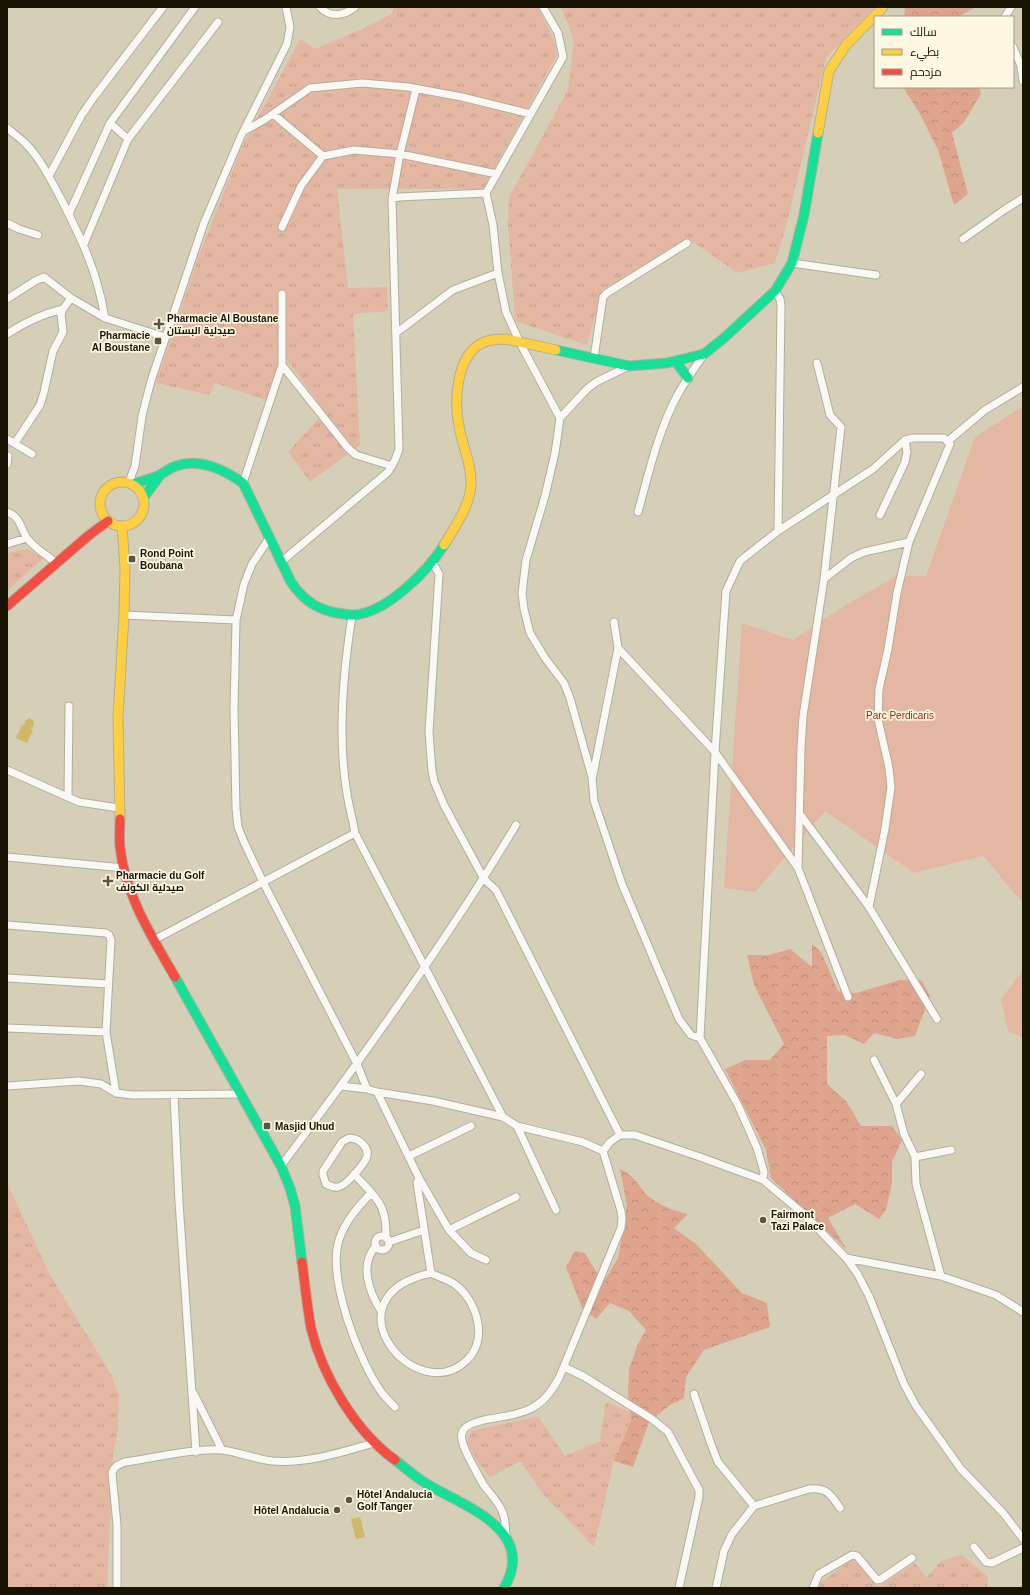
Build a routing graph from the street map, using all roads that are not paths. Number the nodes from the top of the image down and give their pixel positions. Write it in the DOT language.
graph roads {
  1 [pos="163,7"];
  2 [pos="195,7"];
  3 [pos="286,7"];
  4 [pos="320,7"];
  5 [pos="355,7"];
  6 [pos="544,7"];
  7 [pos="883,7"];
  8 [pos="1011,7"];
  9 [pos="874,16"];
  10 [pos="874,16"];
  11 [pos="1006,16"];
  12 [pos="218,22"];
  13 [pos="1014,50"];
  14 [pos="1022,64"];
  15 [pos="1023,81"];
  16 [pos="416,89"];
  17 [pos="273,114"];
  18 [pos="531,114"];
  19 [pos="110,123"];
  20 [pos="7,128"];
  21 [pos="244,131"];
  22 [pos="128,139"];
  23 [pos="400,154"];
  24 [pos="323,156"];
  25 [pos="497,174"];
  26 [pos="49,176"];
  27 [pos="486,193"];
  28 [pos="1023,198"];
  29 [pos="392,199"];
  30 [pos="69,214"];
  31 [pos="7,223"];
  32 [pos="282,227"];
  33 [pos="38,235"];
  34 [pos="964,239"];
  35 [pos="687,243"];
  36 [pos="84,244"];
  37 [pos="792,263"];
  38 [pos="498,273"];
  39 [pos="876,275"];
  40 [pos="775,291"];
  41 [pos="282,294"];
  42 [pos="71,298"];
  43 [pos="7,299"];
  44 [pos="63,309"];
  45 [pos="105,318"];
  46 [pos="396,333"];
  47 [pos="7,334"];
  48 [pos="165,336"];
  49 [pos="520,343"];
  50 [pos="704,354"];
  51 [pos="594,358"];
  52 [pos="676,362"];
  53 [pos="817,363"];
  54 [pos="282,365"];
  55 [pos="629,366"];
  56 [pos="688,378"];
  57 [pos="1023,387"];
  58 [pos="560,418"];
  59 [pos="7,439"];
  60 [pos="905,440"];
  61 [pos="948,441"];
  62 [pos="15,443"];
  63 [pos="32,454"];
  64 [pos="8,456"];
  65 [pos="7,464"];
  66 [pos="392,466"];
  67 [pos="161,474"];
  68 [pos="131,483"];
  69 [pos="243,483"];
  70 [pos="834,494"];
  71 [pos="144,496"];
  72 [pos="7,512"];
  73 [pos="638,512"];
  74 [pos="102,513"];
  75 [pos="880,515"];
  76 [pos="108,521"];
  77 [pos="126,526"];
  78 [pos="778,531"];
  79 [pos="88,536"];
  80 [pos="27,538"];
  81 [pos="270,538"];
  82 [pos="909,542"];
  83 [pos="7,544"];
  84 [pos="281,562"];
  85 [pos="56,563"];
  86 [pos="433,563"];
  87 [pos="824,578"];
  88 [pos="7,606"];
  89 [pos="124,616"];
  90 [pos="352,616"];
  91 [pos="236,620"];
  92 [pos="614,622"];
  93 [pos="618,648"];
  94 [pos="69,706"];
  95 [pos="715,752"];
  96 [pos="7,770"];
  97 [pos="592,777"];
  98 [pos="68,797"];
  99 [pos="119,808"];
  100 [pos="800,814"];
  101 [pos="516,825"];
  102 [pos="355,833"];
  103 [pos="7,857"];
  104 [pos="124,868"];
  105 [pos="798,868"];
  106 [pos="484,879"];
  107 [pos="263,882"];
  108 [pos="869,907"];
  109 [pos="7,925"];
  110 [pos="154,940"];
  111 [pos="426,966"];
  112 [pos="7,978"];
  113 [pos="108,984"];
  114 [pos="848,996"];
  115 [pos="937,1019"];
  116 [pos="7,1028"];
  117 [pos="106,1032"];
  118 [pos="700,1038"];
  119 [pos="874,1060"];
  120 [pos="357,1064"];
  121 [pos="921,1074"];
  122 [pos="7,1086"];
  123 [pos="341,1086"];
  124 [pos="367,1089"];
  125 [pos="377,1092"];
  126 [pos="116,1093"];
  127 [pos="240,1094"];
  128 [pos="174,1095"];
  129 [pos="896,1104"];
  130 [pos="503,1117"];
  131 [pos="472,1126"];
  132 [pos="517,1126"];
  133 [pos="620,1135"];
  134 [pos="951,1150"];
  135 [pos="603,1151"];
  136 [pos="409,1156"];
  137 [pos="914,1157"];
  138 [pos="281,1166"];
  139 [pos="354,1174"];
  140 [pos="419,1178"];
  141 [pos="763,1180"];
  142 [pos="371,1193"];
  143 [pos="516,1197"];
  144 [pos="556,1210"];
  145 [pos="424,1230"];
  146 [pos="449,1230"];
  147 [pos="388,1240"];
  148 [pos="846,1258"];
  149 [pos="486,1260"];
  150 [pos="431,1273"];
  151 [pos="941,1276"];
  152 [pos="1021,1308"];
  153 [pos="381,1310"];
  154 [pos="564,1367"];
  155 [pos="192,1390"];
  156 [pos="694,1394"];
  157 [pos="394,1407"];
  158 [pos="374,1443"];
  159 [pos="222,1450"];
  160 [pos="196,1452"];
  161 [pos="754,1506"];
  162 [pos="840,1508"];
  163 [pos="506,1535"];
  164 [pos="1023,1539"];
  165 [pos="974,1547"];
  166 [pos="1023,1548"];
  167 [pos="912,1558"];
  168 [pos="117,1588"];
  169 [pos="504,1588"];
  170 [pos="679,1588"];
  171 [pos="716,1588"];
  172 [pos="814,1588"];
  1 -- 26 [label="street"];
  2 -- 19 [label="street"];
  3 -- 21 [label="street"];
  4 -- 5 [label="street"];
  6 -- 18 [label="street"];
  7 -- 9 [label="main road"];
  8 -- 11 [label="street"];
  10 -- 37 [label="main road"];
  12 -- 22 [label="street"];
  13 -- 14 [label="street"];
  14 -- 15 [label="street"];
  16 -- 17 [label="street"];
  16 -- 18 [label="street"];
  16 -- 23 [label="street"];
  17 -- 21 [label="street"];
  17 -- 24 [label="street"];
  18 -- 25 [label="street"];
  19 -- 22 [label="street"];
  19 -- 30 [label="street"];
  20 -- 26 [label="street"];
  21 -- 48 [label="street"];
  22 -- 36 [label="street"];
  23 -- 24 [label="street"];
  23 -- 25 [label="street"];
  23 -- 29 [label="street"];
  24 -- 32 [label="street"];
  25 -- 27 [label="street"];
  26 -- 30 [label="street"];
  27 -- 29 [label="street"];
  27 -- 38 [label="street"];
  28 -- 34 [label="street"];
  29 -- 46 [label="street"];
  30 -- 36 [label="street"];
  31 -- 33 [label="street"];
  35 -- 51 [label="street"];
  36 -- 45 [label="street"];
  37 -- 39 [label="street"];
  37 -- 40 [label="main road"];
  38 -- 46 [label="street"];
  38 -- 49 [label="street"];
  40 -- 50 [label="main road"];
  40 -- 78 [label="street"];
  41 -- 54 [label="street"];
  42 -- 43 [label="street"];
  42 -- 44 [label="street"];
  42 -- 45 [label="street"];
  44 -- 47 [label="street"];
  44 -- 62 [label="street"];
  45 -- 48 [label="street"];
  46 -- 66 [label="street"];
  48 -- 68 [label="street"];
  49 -- 51 [label="main road"];
  49 -- 58 [label="street"];
  49 -- 86 [label="main road"];
  50 -- 52 [label="main road"];
  50 -- 56 [label="street"];
  51 -- 55 [label="main road"];
  52 -- 55 [label="main road"];
  52 -- 56 [label="main road"];
  53 -- 70 [label="street"];
  54 -- 66 [label="street"];
  54 -- 69 [label="street"];
  55 -- 58 [label="street"];
  56 -- 73 [label="street"];
  57 -- 61 [label="street"];
  58 -- 97 [label="street"];
  59 -- 62 [label="street"];
  60 -- 61 [label="street"];
  60 -- 70 [label="street"];
  60 -- 75 [label="street"];
  61 -- 82 [label="street"];
  62 -- 63 [label="street"];
  64 -- 65 [label="street"];
  66 -- 84 [label="street"];
  67 -- 68 [label="main road"];
  67 -- 69 [label="main road"];
  67 -- 71 [label="main road"];
  68 -- 71 [label="main road"];
  68 -- 74 [label="main road"];
  69 -- 81 [label="main road"];
  70 -- 78 [label="street"];
  70 -- 87 [label="street"];
  71 -- 77 [label="main road"];
  72 -- 80 [label="street"];
  74 -- 76 [label="main road"];
  74 -- 79 [label="main road"];
  76 -- 77 [label="main road"];
  76 -- 79 [label="main road"];
  77 -- 89 [label="main road"];
  78 -- 95 [label="street"];
  79 -- 85 [label="main road"];
  80 -- 83 [label="street"];
  80 -- 85 [label="street"];
  81 -- 84 [label="main road"];
  81 -- 91 [label="street"];
  82 -- 87 [label="street"];
  82 -- 108 [label="street"];
  84 -- 90 [label="main road"];
  85 -- 88 [label="main road"];
  86 -- 90 [label="main road"];
  86 -- 106 [label="street"];
  87 -- 100 [label="street"];
  89 -- 91 [label="street"];
  89 -- 99 [label="main road"];
  90 -- 102 [label="street"];
  91 -- 107 [label="street"];
  92 -- 93 [label="street"];
  93 -- 95 [label="street"];
  93 -- 97 [label="street"];
  94 -- 98 [label="street"];
  95 -- 105 [label="street"];
  95 -- 118 [label="street"];
  96 -- 98 [label="street"];
  97 -- 118 [label="street"];
  98 -- 99 [label="street"];
  99 -- 104 [label="main road"];
  100 -- 105 [label="street"];
  100 -- 108 [label="street"];
  101 -- 106 [label="street"];
  102 -- 107 [label="street"];
  102 -- 111 [label="street"];
  103 -- 104 [label="street"];
  104 -- 110 [label="main road"];
  105 -- 114 [label="street"];
  106 -- 111 [label="street"];
  106 -- 133 [label="street"];
  107 -- 110 [label="street"];
  107 -- 120 [label="street"];
  108 -- 115 [label="street"];
  109 -- 113 [label="street"];
  110 -- 127 [label="main road"];
  111 -- 120 [label="street"];
  111 -- 130 [label="street"];
  112 -- 113 [label="street"];
  113 -- 117 [label="street"];
  116 -- 117 [label="street"];
  117 -- 126 [label="street"];
  118 -- 141 [label="street"];
  119 -- 129 [label="street"];
  120 -- 123 [label="street"];
  120 -- 124 [label="street"];
  121 -- 129 [label="street"];
  122 -- 126 [label="street"];
  123 -- 124 [label="street"];
  123 -- 138 [label="street"];
  124 -- 125 [label="street"];
  125 -- 130 [label="street"];
  125 -- 136 [label="street"];
  126 -- 128 [label="street"];
  127 -- 128 [label="street"];
  127 -- 138 [label="main road"];
  128 -- 155 [label="street"];
  129 -- 137 [label="street"];
  130 -- 132 [label="street"];
  131 -- 136 [label="street"];
  132 -- 135 [label="street"];
  132 -- 144 [label="street"];
  133 -- 135 [label="street"];
  133 -- 141 [label="street"];
  134 -- 137 [label="street"];
  135 -- 154 [label="street"];
  136 -- 140 [label="street"];
  137 -- 151 [label="street"];
  138 -- 158 [label="main road"];
  139 -- 139 [label="street"];
  139 -- 142 [label="street"];
  140 -- 145 [label="street"];
  140 -- 146 [label="street"];
  141 -- 148 [label="street"];
  142 -- 147 [label="street"];
  142 -- 157 [label="street"];
  143 -- 146 [label="street"];
  145 -- 147 [label="street"];
  145 -- 150 [label="street"];
  146 -- 149 [label="street"];
  147 -- 153 [label="street"];
  148 -- 151 [label="street"];
  148 -- 164 [label="street"];
  150 -- 153 [label="street"];
  150 -- 153 [label="street"];
  151 -- 152 [label="street"];
  154 -- 163 [label="street"];
  154 -- 170 [label="street"];
  155 -- 159 [label="street"];
  155 -- 160 [label="street"];
  156 -- 161 [label="street"];
  158 -- 159 [label="street"];
  158 -- 163 [label="main road"];
  159 -- 160 [label="street"];
  160 -- 168 [label="street"];
  161 -- 162 [label="street"];
  161 -- 171 [label="street"];
  163 -- 169 [label="main road"];
  165 -- 166 [label="street"];
  167 -- 172 [label="street"];
}
